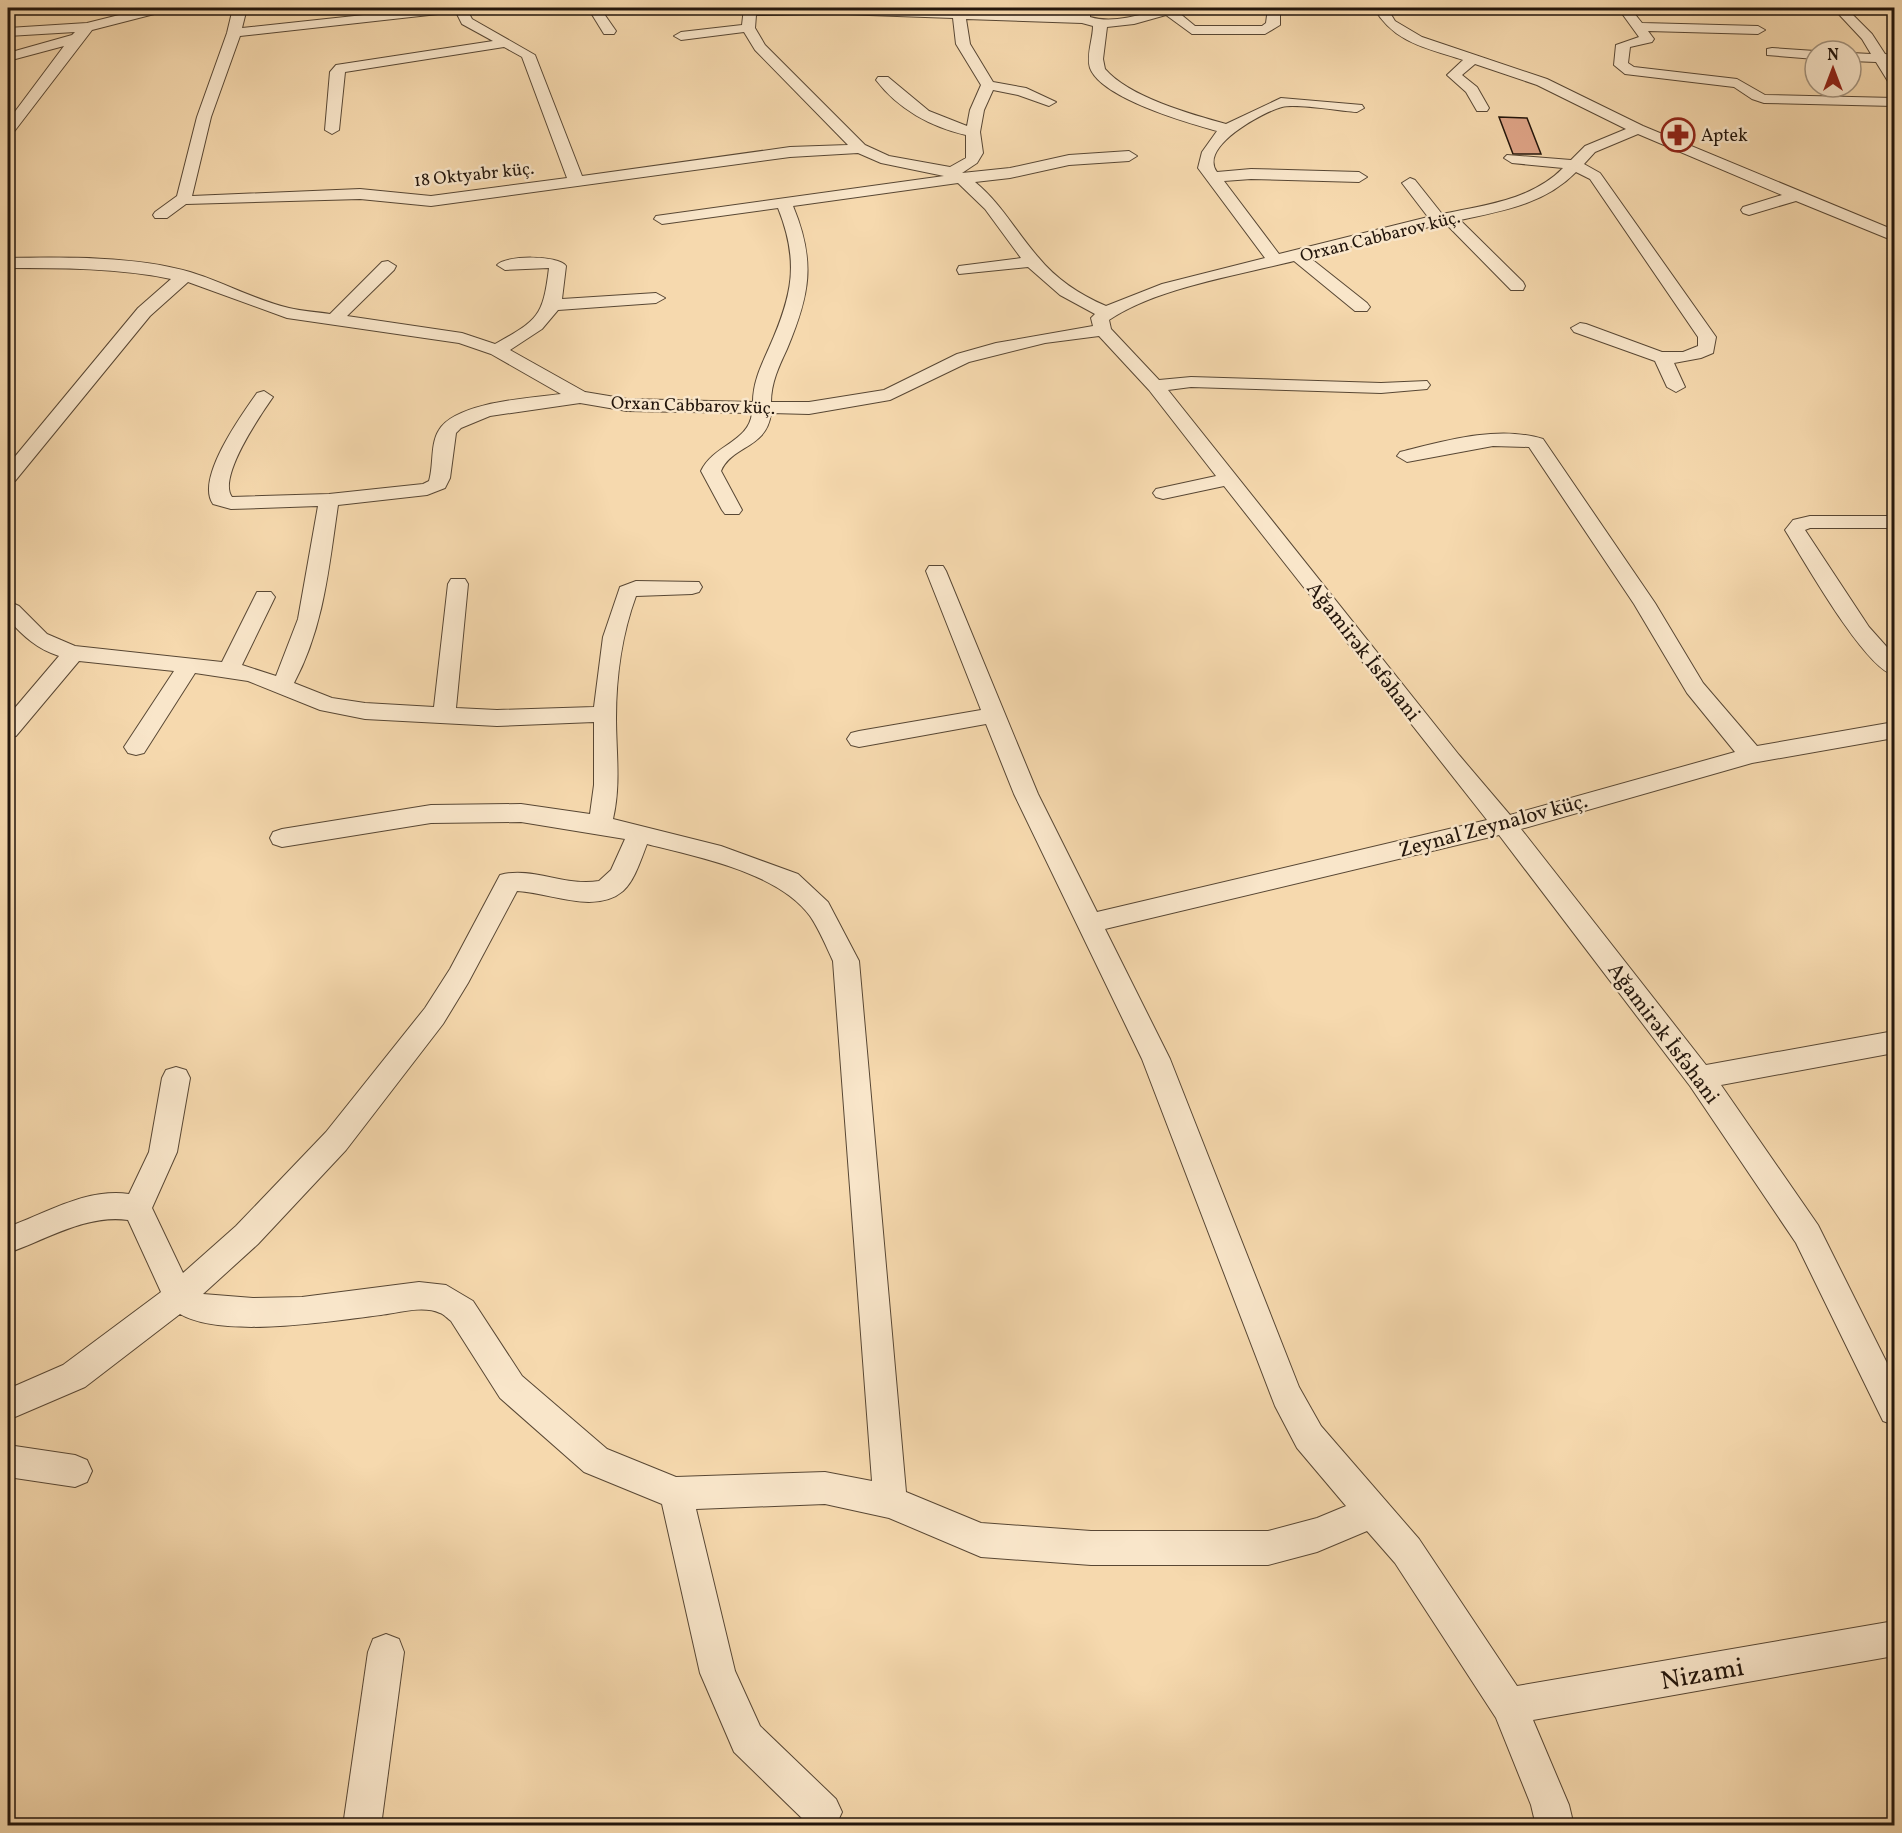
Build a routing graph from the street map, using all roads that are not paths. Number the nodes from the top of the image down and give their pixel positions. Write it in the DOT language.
graph roads {
  1 [pos="160,8"];
  2 [pos="240,8"];
  3 [pos="460,8"];
  4 [pos="594,8"];
  5 [pos="1274,8"];
  6 [pos="1380,8"];
  7 [pos="1624,8"];
  8 [pos="1839,8"];
  9 [pos="749,9"];
  10 [pos="841,9"];
  11 [pos="1172,9"];
  12 [pos="1083,13"];
  13 [pos="959,14"];
  14 [pos="1100,24"];
  15 [pos="87,27"];
  16 [pos="1638,27"];
  17 [pos="748,28"];
  18 [pos="1758,30"];
  19 [pos="609,31"];
  20 [pos="8,32"];
  21 [pos="234,33"];
  22 [pos="681,36"];
  23 [pos="76,39"];
  24 [pos="506,43"];
  25 [pos="1772,52"];
  26 [pos="1803,54"];
  27 [pos="8,57"];
  28 [pos="1863,58"];
  29 [pos="1472,59"];
  30 [pos="1889,59"];
  31 [pos="883,80"];
  32 [pos="1894,80"];
  33 [pos="988,85"];
  34 [pos="1049,102"];
  35 [pos="1894,102"];
  36 [pos="1357,108"];
  37 [pos="1482,108"];
  38 [pos="1227,129"];
  39 [pos="1638,129"];
  40 [pos="8,130"];
  41 [pos="332,130"];
  42 [pos="973,132"];
  43 [pos="858,149"];
  44 [pos="1129,156"];
  45 [pos="1512,158"];
  46 [pos="1574,165"];
  47 [pos="957,176"];
  48 [pos="1214,177"];
  49 [pos="1359,177"];
  50 [pos="576,181"];
  51 [pos="1410,183"];
  52 [pos="1799,195"];
  53 [pos="184,198"];
  54 [pos="784,203"];
  55 [pos="1749,210"];
  56 [pos="161,215"];
  57 [pos="662,219"];
  58 [pos="1444,219"];
  59 [pos="1894,236"];
  60 [pos="1297,255"];
  61 [pos="1032,261"];
  62 [pos="1276,261"];
  63 [pos="8,263"];
  64 [pos="505,265"];
  65 [pos="388,266"];
  66 [pos="965,270"];
  67 [pos="185,276"];
  68 [pos="1517,286"];
  69 [pos="657,298"];
  70 [pos="552,305"];
  71 [pos="1361,307"];
  72 [pos="336,319"];
  73 [pos="1104,321"];
  74 [pos="1580,328"];
  75 [pos="497,350"];
  76 [pos="1663,358"];
  77 [pos="1421,385"];
  78 [pos="1155,386"];
  79 [pos="1676,387"];
  80 [pos="264,397"];
  81 [pos="580,397"];
  82 [pos="761,408"];
  83 [pos="1407,456"];
  84 [pos="8,477"];
  85 [pos="1230,479"];
  86 [pos="1162,493"];
  87 [pos="329,500"];
  88 [pos="732,510"];
  89 [pos="1894,522"];
  90 [pos="936,571"];
  91 [pos="458,584"];
  92 [pos="692,587"];
  93 [pos="264,597"];
  94 [pos="8,608"];
  95 [pos="74,653"];
  96 [pos="190,664"];
  97 [pos="1894,668"];
  98 [pos="229,670"];
  99 [pos="282,685"];
  100 [pos="605,714"];
  101 [pos="994,715"];
  102 [pos="444,717"];
  103 [pos="8,730"];
  104 [pos="1894,730"];
  105 [pos="859,739"];
  106 [pos="136,747"];
  107 [pos="1752,755"];
  108 [pos="600,824"];
  109 [pos="1505,825"];
  110 [pos="639,834"];
  111 [pos="282,838"];
  112 [pos="1091,923"];
  113 [pos="1894,1042"];
  114 [pos="176,1078"];
  115 [pos="1700,1078"];
  116 [pos="137,1208"];
  117 [pos="8,1239"];
  118 [pos="179,1297"];
  119 [pos="8,1405"];
  120 [pos="1894,1410"];
  121 [pos="8,1461"];
  122 [pos="75,1471"];
  123 [pos="676,1493"];
  124 [pos="890,1502"];
  125 [pos="1374,1511"];
  126 [pos="1894,1639"];
  127 [pos="386,1652"];
  128 [pos="1509,1706"];
  129 [pos="823,1812"];
  130 [pos="362,1826"];
  131 [pos="1555,1826"];
  1 -- 15 [label="street"];
  2 -- 21 [label="street"];
  3 -- 21 [label="street"];
  3 -- 24 [label="street"];
  4 -- 19 [label="street"];
  5 -- 11 [label="street"];
  6 -- 29 [label="street"];
  7 -- 16 [label="street"];
  8 -- 30 [label="street"];
  9 -- 10 [label="street"];
  9 -- 17 [label="street"];
  10 -- 13 [label="street"];
  11 -- 14 [label="street"];
  12 -- 13 [label="street"];
  12 -- 14 [label="street"];
  13 -- 33 [label="street"];
  14 -- 38 [label="street"];
  15 -- 20 [label="street"];
  15 -- 23 [label="street"];
  16 -- 18 [label="street"];
  16 -- 35 [label="street"];
  17 -- 22 [label="street"];
  17 -- 43 [label="street, Ağamirək İsfəhani"];
  21 -- 53 [label="street"];
  23 -- 27 [label="street"];
  23 -- 40 [label="street"];
  24 -- 41 [label="street"];
  24 -- 50 [label="street"];
  25 -- 26 [label="street"];
  28 -- 30 [label="street"];
  29 -- 37 [label="street"];
  29 -- 39 [label="street"];
  30 -- 32 [label="street"];
  31 -- 42 [label="street"];
  33 -- 34 [label="street"];
  33 -- 42 [label="street"];
  36 -- 38 [label="street"];
  38 -- 48 [label="street"];
  39 -- 46 [label="street, Orxan Cabbarov küç."];
  39 -- 52 [label="street"];
  42 -- 47 [label="street"];
  43 -- 47 [label="street, Ağamirək İsfəhani"];
  43 -- 50 [label="street, 18 Oktyabr küç."];
  44 -- 47 [label="street"];
  45 -- 46 [label="street"];
  46 -- 58 [label="street, Orxan Cabbarov küç."];
  46 -- 76 [label="street"];
  47 -- 54 [label="street"];
  47 -- 61 [label="street, Ağamirək İsfəhani"];
  48 -- 49 [label="street"];
  48 -- 62 [label="street"];
  50 -- 53 [label="street, 18 Oktyabr küç."];
  51 -- 58 [label="street"];
  52 -- 55 [label="street"];
  52 -- 59 [label="street"];
  53 -- 56 [label="street"];
  54 -- 57 [label="street"];
  54 -- 82 [label="street"];
  58 -- 60 [label="street, Orxan Cabbarov küç."];
  58 -- 68 [label="street"];
  60 -- 62 [label="street, Orxan Cabbarov küç."];
  60 -- 71 [label="street"];
  61 -- 66 [label="street"];
  61 -- 73 [label="street, Ağamirək İsfəhani"];
  62 -- 73 [label="street, Orxan Cabbarov küç."];
  63 -- 67 [label="street, Orxan Cabbarov küç."];
  64 -- 70 [label="street"];
  65 -- 72 [label="street"];
  67 -- 72 [label="street, Orxan Cabbarov küç."];
  67 -- 84 [label="street"];
  69 -- 70 [label="street"];
  70 -- 75 [label="street"];
  72 -- 75 [label="street, Orxan Cabbarov küç."];
  73 -- 78 [label="street, Ağamirək İsfəhani"];
  73 -- 82 [label="street, Orxan Cabbarov küç."];
  74 -- 76 [label="street"];
  75 -- 81 [label="street, Orxan Cabbarov küç."];
  76 -- 79 [label="street"];
  77 -- 78 [label="street"];
  78 -- 85 [label="street, Ağamirək İsfəhani"];
  80 -- 87 [label="street"];
  81 -- 82 [label="street, Orxan Cabbarov küç."];
  81 -- 87 [label="street"];
  82 -- 88 [label="street"];
  83 -- 107 [label="street"];
  85 -- 86 [label="street"];
  85 -- 109 [label="street, Ağamirək İsfəhani"];
  87 -- 99 [label="street"];
  89 -- 97 [label="street"];
  90 -- 101 [label="street"];
  91 -- 102 [label="street"];
  92 -- 100 [label="street"];
  93 -- 98 [label="street"];
  94 -- 95 [label="street"];
  95 -- 96 [label="street"];
  95 -- 103 [label="street"];
  96 -- 98 [label="street"];
  96 -- 106 [label="street"];
  98 -- 99 [label="street"];
  99 -- 102 [label="street"];
  100 -- 102 [label="street"];
  100 -- 108 [label="street"];
  101 -- 105 [label="street"];
  101 -- 112 [label="street"];
  104 -- 107 [label="street, Zeynal Zeynalov küç."];
  107 -- 109 [label="street, Zeynal Zeynalov küç."];
  108 -- 110 [label="street"];
  108 -- 111 [label="street"];
  109 -- 112 [label="street, Zeynal Zeynalov küç."];
  109 -- 115 [label="street, Ağamirək İsfəhani"];
  110 -- 118 [label="street"];
  110 -- 124 [label="street"];
  112 -- 125 [label="street"];
  113 -- 115 [label="street"];
  114 -- 116 [label="street"];
  115 -- 120 [label="street, Ağamirək İsfəhani"];
  116 -- 117 [label="street"];
  116 -- 118 [label="street"];
  118 -- 119 [label="street"];
  118 -- 123 [label="street"];
  121 -- 122 [label="street"];
  123 -- 124 [label="street"];
  123 -- 129 [label="street"];
  124 -- 125 [label="street"];
  125 -- 128 [label="street"];
  126 -- 128 [label="street, Nizami"];
  127 -- 130 [label="street"];
  128 -- 131 [label="street"];
}
